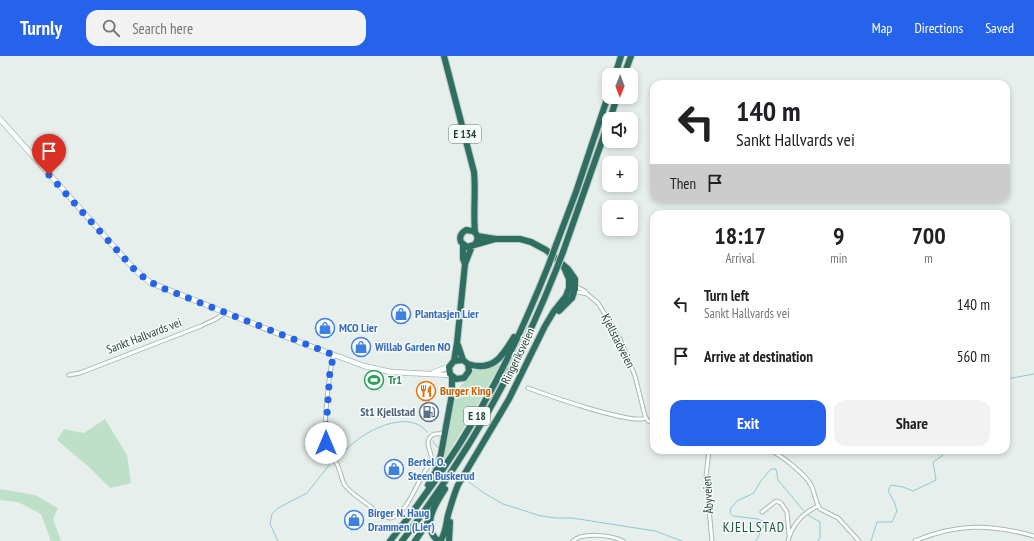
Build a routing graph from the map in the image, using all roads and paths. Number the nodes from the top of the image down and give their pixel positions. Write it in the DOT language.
graph roads {
  1 [pos="444,56"];
  2 [pos="621,56"];
  3 [pos="631,56"];
  4 [pos="617,68"];
  5 [pos="627,68"];
  6 [pos="605,104"];
  7 [pos="0,119"];
  8 [pos="602,140"];
  9 [pos="474,213"];
  10 [pos="467,230"];
  11 [pos="476,234"];
  12 [pos="496,238"];
  13 [pos="463,244"];
  14 [pos="474,245"];
  15 [pos="465,264"];
  16 [pos="573,288"];
  17 [pos="587,294"];
  18 [pos="225,313"];
  19 [pos="528,316"];
  20 [pos="457,343"];
  21 [pos="334,355"];
  22 [pos="454,361"];
  23 [pos="465,362"];
  24 [pos="449,366"];
  25 [pos="432,373"];
  26 [pos="69,375"];
  27 [pos="451,376"];
  28 [pos="460,380"];
  29 [pos="528,388"];
  30 [pos="452,394"];
  31 [pos="646,418"];
  32 [pos="650,420"];
  33 [pos="445,434"];
  34 [pos="709,454"];
  35 [pos="776,454"];
  36 [pos="459,462"];
  37 [pos="818,506"];
  38 [pos="414,510"];
  39 [pos="450,510"];
  40 [pos="762,512"];
  41 [pos="431,518"];
  42 [pos="789,534"];
  43 [pos="1034,536"];
  44 [pos="390,541"];
  45 [pos="402,541"];
  46 [pos="415,541"];
  47 [pos="440,541"];
  48 [pos="449,541"];
  49 [pos="573,541"];
  50 [pos="623,541"];
  51 [pos="712,541"];
  52 [pos="788,541"];
  53 [pos="859,541"];
  54 [pos="916,541"];
  1 -- 9 [label="highway, E 134"];
  2 -- 4 [label="highway"];
  3 -- 5 [label="highway"];
  6 -- 19 [label="highway, E 18, bridge"];
  7 -- 18 [label="main road"];
  8 -- 36 [label="highway, E 18, bridge"];
  9 -- 10 [label="highway, E 134"];
  9 -- 11 [label="highway, E 134"];
  10 -- 11 [label="highway"];
  10 -- 13 [label="highway, E 134"];
  11 -- 12 [label="highway"];
  11 -- 14 [label="highway, E 134"];
  12 -- 14 [label="highway"];
  12 -- 16 [label="highway"];
  13 -- 14 [label="highway"];
  13 -- 15 [label="highway"];
  14 -- 15 [label="highway"];
  15 -- 20 [label="highway"];
  16 -- 17 [label="street"];
  16 -- 17 [label="street, Kjellstadveien"];
  16 -- 39 [label="highway, Ringeriksveien"];
  17 -- 31 [label="street, Kjellstadveien"];
  18 -- 21 [label="main road"];
  18 -- 26 [label="street, Sankt Hallvards vei"];
  19 -- 23 [label="highway, E 18"];
  19 -- 38 [label="highway, E 18"];
  20 -- 22 [label="highway"];
  20 -- 23 [label="highway"];
  21 -- 25 [label="main road"];
  21 -- 33 [label="street"];
  22 -- 23 [label="highway, E 18"];
  22 -- 24 [label="highway"];
  23 -- 28 [label="highway, E 18"];
  24 -- 25 [label="main road"];
  24 -- 27 [label="highway, E 18"];
  25 -- 27 [label="main road"];
  27 -- 28 [label="highway"];
  27 -- 30 [label="highway, E 18"];
  28 -- 30 [label="highway, E 18"];
  29 -- 31 [label="street"];
  30 -- 33 [label="highway, E 18"];
  31 -- 32 [label="street"];
  33 -- 38 [label="highway, E 18"];
  34 -- 51 [label="street, Åbyveien"];
  35 -- 37 [label="street"];
  36 -- 41 [label="highway, E 18"];
  36 -- 45 [label="highway, E 18"];
  37 -- 42 [label="street"];
  37 -- 53 [label="street"];
  38 -- 44 [label="highway, E 18"];
  39 -- 47 [label="highway, Ringeriksveien"];
  39 -- 48 [label="highway, Ringeriksveien"];
  40 -- 42 [label="street"];
  41 -- 46 [label="highway, E 18"];
  41 -- 47 [label="highway"];
  42 -- 52 [label="street"];
  43 -- 54 [label="street"];
  47 -- 48 [label="highway"];
  49 -- 50 [label="street"];
}
